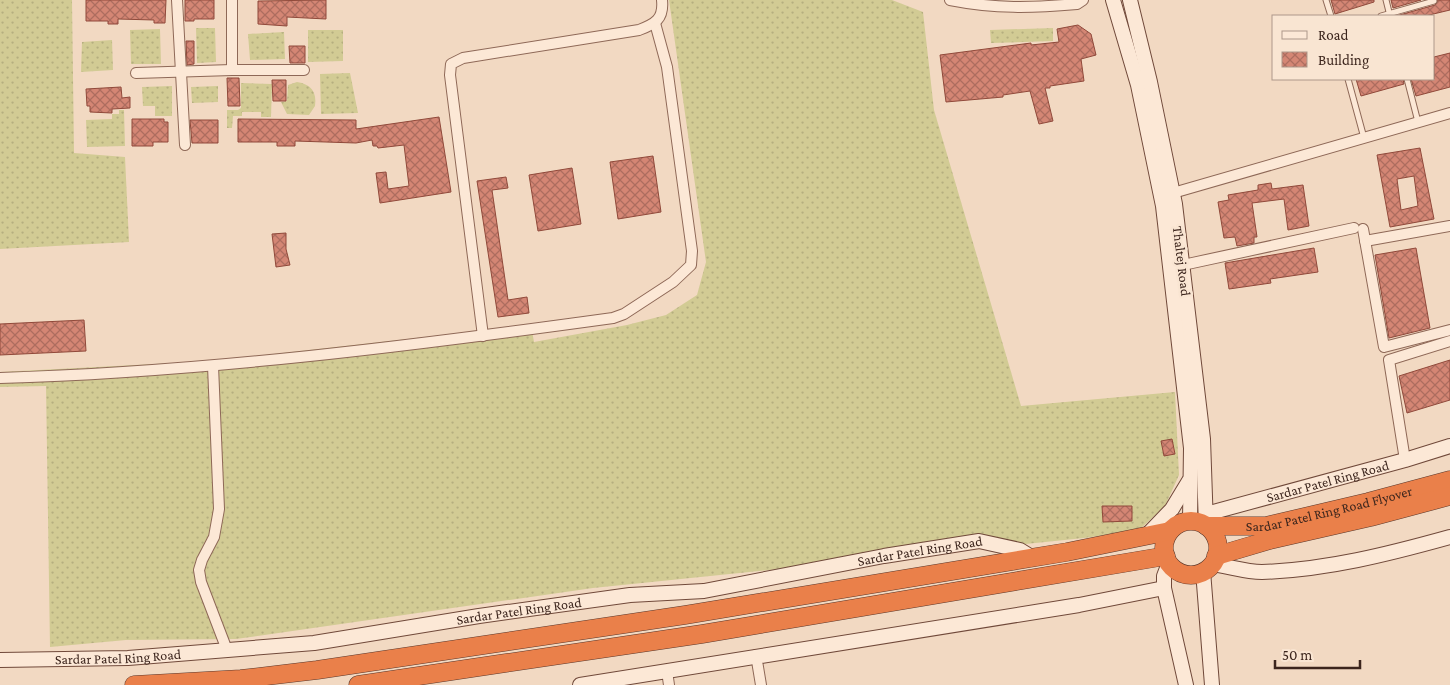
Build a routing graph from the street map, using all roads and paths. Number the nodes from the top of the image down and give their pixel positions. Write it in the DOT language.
graph roads {
  1 [pos="178,0"];
  2 [pos="232,0"];
  3 [pos="662,0"];
  4 [pos="950,0"];
  5 [pos="1083,0"];
  6 [pos="1113,0"];
  7 [pos="1130,0"];
  8 [pos="1326,0"];
  9 [pos="1386,0"];
  10 [pos="1434,1"];
  11 [pos="1331,15"];
  12 [pos="1390,15"];
  13 [pos="655,24"];
  14 [pos="232,70"];
  15 [pos="304,70"];
  16 [pos="181,72"];
  17 [pos="136,73"];
  18 [pos="1348,80"];
  19 [pos="1407,80"];
  20 [pos="1450,113"];
  21 [pos="1418,122"];
  22 [pos="1364,138"];
  23 [pos="185,145"];
  24 [pos="1167,195"];
  25 [pos="1450,226"];
  26 [pos="1365,241"];
  27 [pos="1183,265"];
  28 [pos="1450,330"];
  29 [pos="483,336"];
  30 [pos="1450,341"];
  31 [pos="213,366"];
  32 [pos="0,378"];
  33 [pos="1450,446"];
  34 [pos="1405,460"];
  35 [pos="1190,480"];
  36 [pos="1450,480"];
  37 [pos="1450,496"];
  38 [pos="1201,520"];
  39 [pos="1324,520"];
  40 [pos="1170,531"];
  41 [pos="1450,537"];
  42 [pos="1143,538"];
  43 [pos="1033,558"];
  44 [pos="1168,559"];
  45 [pos="1211,564"];
  46 [pos="1164,588"];
  47 [pos="227,650"];
  48 [pos="756,655"];
  49 [pos="0,660"];
  50 [pos="668,678"];
  51 [pos="134,685"];
  52 [pos="358,685"];
  53 [pos="580,685"];
  54 [pos="761,685"];
  55 [pos="1186,685"];
  56 [pos="1212,685"];
  1 -- 16 [label="street"];
  2 -- 14 [label="street"];
  3 -- 13 [label="street"];
  4 -- 5 [label="street"];
  6 -- 24 [label="street"];
  7 -- 24 [label="street, Thaltej Road"];
  8 -- 11 [label="lane"];
  9 -- 12 [label="lane"];
  10 -- 12 [label="lane"];
  13 -- 29 [label="street"];
  13 -- 29 [label="street"];
  14 -- 15 [label="street"];
  14 -- 16 [label="street"];
  16 -- 17 [label="street"];
  16 -- 23 [label="street"];
  18 -- 22 [label="lane"];
  19 -- 21 [label="lane"];
  20 -- 21 [label="street"];
  21 -- 22 [label="street"];
  22 -- 24 [label="street"];
  24 -- 27 [label="street, Thaltej Road"];
  24 -- 35 [label="street"];
  25 -- 26 [label="street"];
  26 -- 27 [label="street"];
  26 -- 28 [label="street"];
  27 -- 38 [label="street, Thaltej Road"];
  29 -- 31 [label="street"];
  30 -- 34 [label="street"];
  31 -- 32 [label="street"];
  31 -- 47 [label="street"];
  33 -- 34 [label="street, Sardar Patel Ring Road"];
  34 -- 38 [label="street, Sardar Patel Ring Road"];
  35 -- 38 [label="street"];
  35 -- 42 [label="street"];
  36 -- 39 [label="highway, Sardar Patel Ring Road Flyover"];
  37 -- 39 [label="highway, Sardar Patel Ring Road Flyover"];
  38 -- 39 [label="highway, Sardar Patel Ring Road Flyover"];
  38 -- 40 [label="highway"];
  38 -- 45 [label="highway"];
  39 -- 45 [label="highway, Sardar Patel Ring Road Flyover"];
  40 -- 42 [label="highway, Sardar Patel Ring Road"];
  40 -- 44 [label="highway"];
  41 -- 45 [label="street"];
  42 -- 43 [label="highway, Sardar Patel Ring Road"];
  43 -- 47 [label="street, Sardar Patel Ring Road"];
  43 -- 51 [label="highway, Sardar Patel Ring Road"];
  44 -- 45 [label="highway"];
  44 -- 46 [label="street"];
  44 -- 52 [label="highway"];
  45 -- 56 [label="street"];
  46 -- 48 [label="street"];
  46 -- 55 [label="street"];
  47 -- 49 [label="street, Sardar Patel Ring Road"];
  48 -- 50 [label="street"];
  48 -- 54 [label="street"];
  50 -- 53 [label="street"];
}
